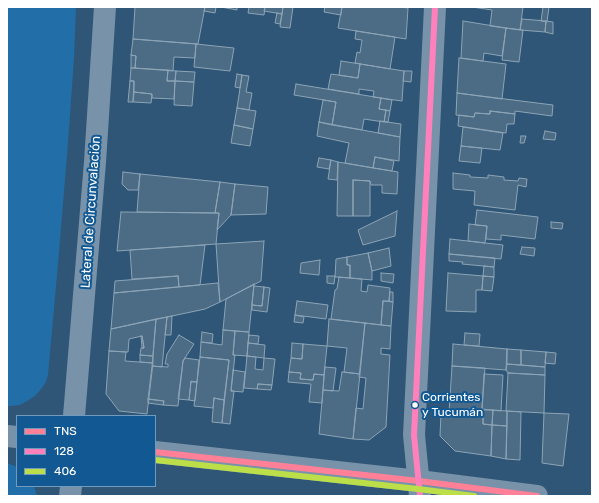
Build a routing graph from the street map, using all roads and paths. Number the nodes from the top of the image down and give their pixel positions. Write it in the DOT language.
graph roads {
  1 [pos="105,7"];
  2 [pos="435,7"];
  3 [pos="74,415"];
  4 [pos="156,452"];
  5 [pos="420,489"];
  6 [pos="536,496"];
  1 -- 3 [label="street, Lateral de Circunvalación"];
  2 -- 5 [label="street"];
  4 -- 5 [label="street"];
  5 -- 6 [label="street"];
}
